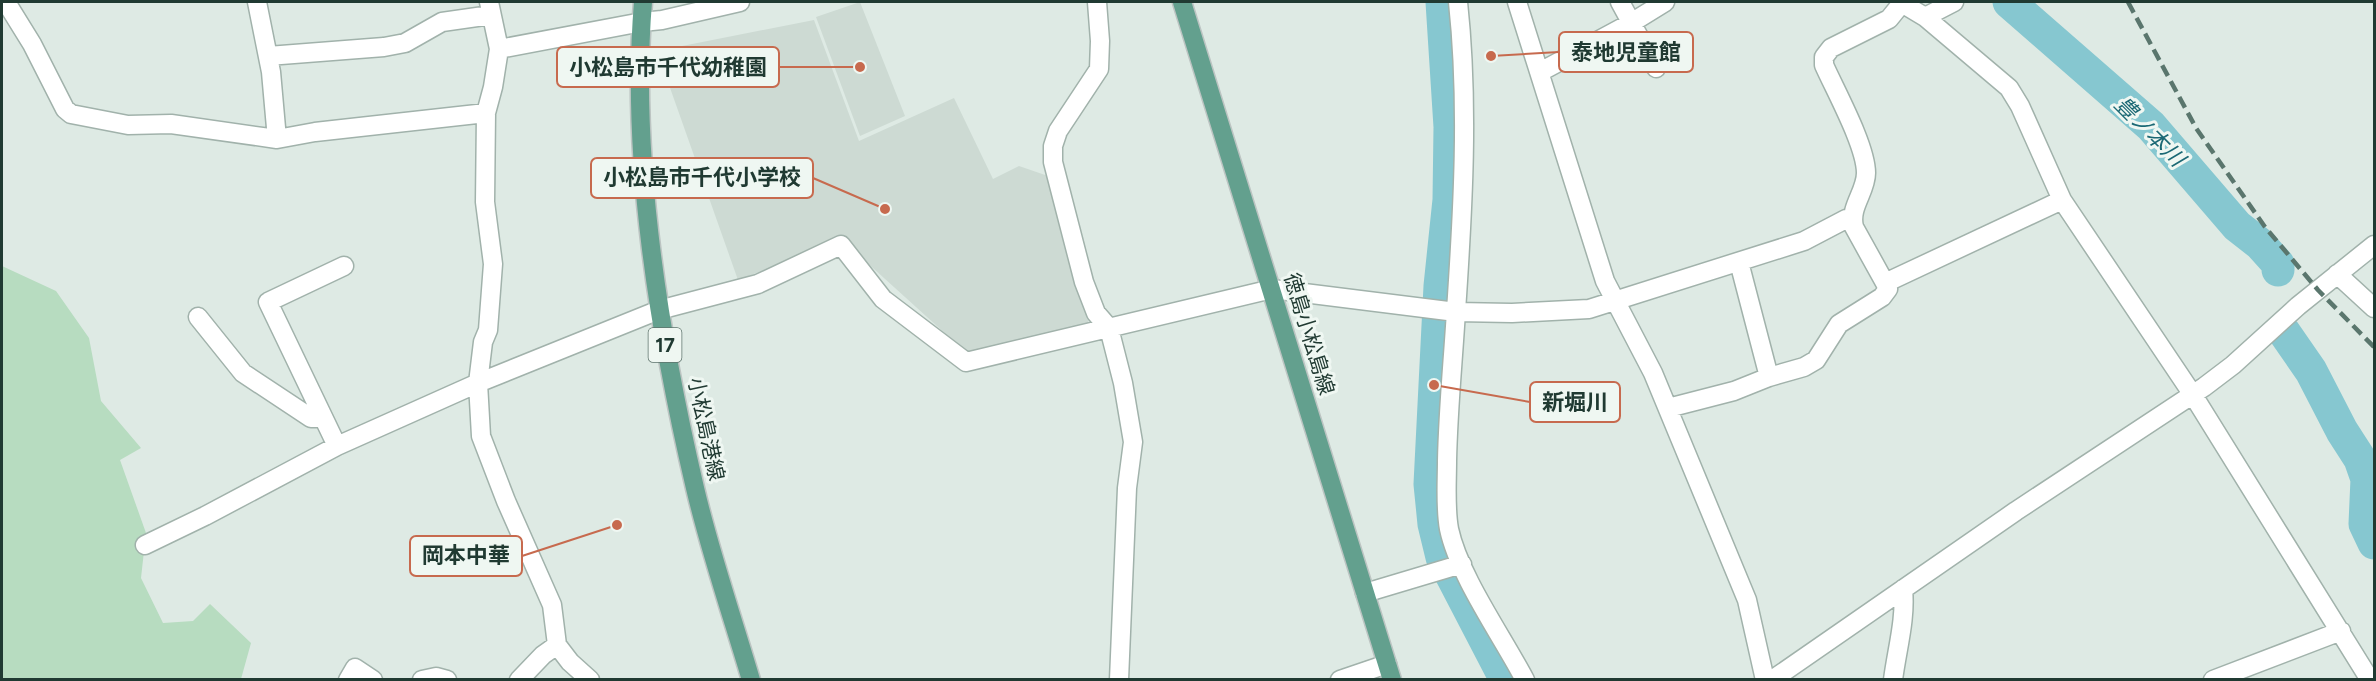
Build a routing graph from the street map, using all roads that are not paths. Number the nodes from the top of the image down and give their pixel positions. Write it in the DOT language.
graph roads {
  1 [pos="6,2"];
  2 [pos="257,2"];
  3 [pos="643,2"];
  4 [pos="740,2"];
  5 [pos="1097,2"];
  6 [pos="1182,2"];
  7 [pos="1458,2"];
  8 [pos="1517,2"];
  9 [pos="1620,2"];
  10 [pos="1665,2"];
  11 [pos="1901,2"];
  12 [pos="1954,2"];
  13 [pos="490,8"];
  14 [pos="1925,17"];
  15 [pos="642,22"];
  16 [pos="1631,23"];
  17 [pos="499,49"];
  18 [pos="268,56"];
  19 [pos="1656,68"];
  20 [pos="1540,72"];
  21 [pos="486,113"];
  22 [pos="277,139"];
  23 [pos="2062,200"];
  24 [pos="1852,219"];
  25 [pos="2374,245"];
  26 [pos="1739,262"];
  27 [pos="344,266"];
  28 [pos="2337,274"];
  29 [pos="1886,283"];
  30 [pos="1272,289"];
  31 [pos="1615,301"];
  32 [pos="2374,308"];
  33 [pos="659,310"];
  34 [pos="1453,311"];
  35 [pos="198,317"];
  36 [pos="1109,328"];
  37 [pos="1769,377"];
  38 [pos="478,383"];
  39 [pos="2193,395"];
  40 [pos="1668,408"];
  41 [pos="323,417"];
  42 [pos="337,446"];
  43 [pos="145,545"];
  44 [pos="1459,565"];
  45 [pos="1904,589"];
  46 [pos="1365,592"];
  47 [pos="2341,631"];
  48 [pos="557,645"];
  49 [pos="1390,672"];
  50 [pos="348,680"];
  51 [pos="373,680"];
  52 [pos="422,680"];
  53 [pos="447,680"];
  54 [pos="519,680"];
  55 [pos="590,680"];
  56 [pos="751,680"];
  57 [pos="1119,680"];
  58 [pos="1340,680"];
  59 [pos="1525,680"];
  60 [pos="1765,680"];
  61 [pos="1772,680"];
  62 [pos="1893,680"];
  63 [pos="2213,680"];
  64 [pos="2370,680"];
  1 -- 22 [label="street"];
  2 -- 18 [label="street"];
  3 -- 15 [label="main road, 小松島港線 / 17"];
  4 -- 15 [label="street"];
  5 -- 36 [label="street"];
  6 -- 30 [label="main road, 徳島小松島線"];
  7 -- 34 [label="street"];
  8 -- 20 [label="street"];
  9 -- 16 [label="street"];
  10 -- 16 [label="street"];
  11 -- 14 [label="street"];
  11 -- 24 [label="street"];
  12 -- 14 [label="street"];
  13 -- 17 [label="street"];
  13 -- 18 [label="street"];
  14 -- 23 [label="street"];
  15 -- 17 [label="street"];
  15 -- 33 [label="main road, 小松島港線 / 17"];
  16 -- 19 [label="street"];
  16 -- 20 [label="street"];
  17 -- 21 [label="street"];
  18 -- 22 [label="street"];
  20 -- 31 [label="street"];
  21 -- 22 [label="street"];
  21 -- 38 [label="street"];
  23 -- 29 [label="street"];
  23 -- 39 [label="street"];
  24 -- 26 [label="street"];
  24 -- 29 [label="street"];
  25 -- 28 [label="street"];
  26 -- 31 [label="street"];
  26 -- 37 [label="street"];
  27 -- 41 [label="street"];
  28 -- 32 [label="street"];
  28 -- 39 [label="street"];
  29 -- 37 [label="street"];
  30 -- 34 [label="street"];
  30 -- 36 [label="street"];
  30 -- 46 [label="main road, 徳島小松島線"];
  31 -- 34 [label="street"];
  31 -- 40 [label="street"];
  33 -- 36 [label="street"];
  33 -- 38 [label="street"];
  33 -- 56 [label="main road, 小松島港線 / 17"];
  34 -- 44 [label="street"];
  35 -- 41 [label="street"];
  36 -- 57 [label="street"];
  37 -- 40 [label="street"];
  38 -- 42 [label="street"];
  38 -- 48 [label="street"];
  39 -- 45 [label="street"];
  39 -- 47 [label="street"];
  40 -- 60 [label="street"];
  41 -- 42 [label="street"];
  42 -- 43 [label="street"];
  44 -- 46 [label="street"];
  44 -- 59 [label="street"];
  45 -- 61 [label="street"];
  45 -- 62 [label="street"];
  46 -- 49 [label="main road, 徳島小松島線"];
  47 -- 63 [label="street"];
  47 -- 64 [label="street"];
  48 -- 54 [label="street"];
  48 -- 55 [label="street"];
  49 -- 58 [label="street"];
  50 -- 51 [label="street"];
  52 -- 53 [label="street"];
}
